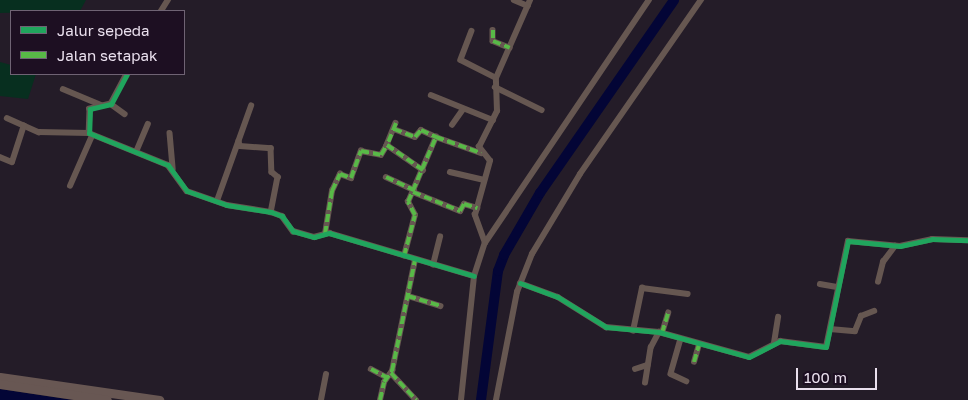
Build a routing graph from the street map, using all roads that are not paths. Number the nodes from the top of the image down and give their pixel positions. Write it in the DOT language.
graph roads {
  1 [pos="514,0"];
  2 [pos="649,0"];
  3 [pos="701,0"];
  4 [pos="529,3"];
  5 [pos="494,30"];
  6 [pos="472,32"];
  7 [pos="510,48"];
  8 [pos="126,75"];
  9 [pos="496,78"];
  10 [pos="495,87"];
  11 [pos="64,89"];
  12 [pos="431,94"];
  13 [pos="111,104"];
  14 [pos="101,105"];
  15 [pos="251,106"];
  16 [pos="463,109"];
  17 [pos="542,110"];
  18 [pos="126,114"];
  19 [pos="7,118"];
  20 [pos="493,120"];
  21 [pos="148,124"];
  22 [pos="452,125"];
  23 [pos="24,126"];
  24 [pos="170,132"];
  25 [pos="91,135"];
  26 [pos="436,137"];
  27 [pos="239,141"];
  28 [pos="386,146"];
  29 [pos="136,152"];
  30 [pos="482,153"];
  31 [pos="0,157"];
  32 [pos="173,169"];
  33 [pos="423,170"];
  34 [pos="450,172"];
  35 [pos="386,177"];
  36 [pos="484,180"];
  37 [pos="70,186"];
  38 [pos="413,191"];
  39 [pos="217,201"];
  40 [pos="477,208"];
  41 [pos="271,212"];
  42 [pos="325,234"];
  43 [pos="440,237"];
  44 [pos="968,240"];
  45 [pos="485,243"];
  46 [pos="895,246"];
  47 [pos="404,256"];
  48 [pos="415,260"];
  49 [pos="433,265"];
  50 [pos="474,276"];
  51 [pos="878,282"];
  52 [pos="520,283"];
  53 [pos="820,284"];
  54 [pos="837,288"];
  55 [pos="420,292"];
  56 [pos="688,294"];
  57 [pos="408,296"];
  58 [pos="417,299"];
  59 [pos="440,306"];
  60 [pos="874,311"];
  61 [pos="668,312"];
  62 [pos="778,317"];
  63 [pos="830,329"];
  64 [pos="633,331"];
  65 [pos="660,333"];
  66 [pos="681,339"];
  67 [pos="774,343"];
  68 [pos="700,345"];
  69 [pos="694,362"];
  70 [pos="647,365"];
  71 [pos="371,369"];
  72 [pos="635,369"];
  73 [pos="326,374"];
  74 [pos="389,375"];
  75 [pos="0,377"];
  76 [pos="686,380"];
  77 [pos="645,383"];
  78 [pos="0,384"];
  79 [pos="25,384"];
  80 [pos="107,400"];
  81 [pos="159,400"];
  82 [pos="321,400"];
  83 [pos="380,400"];
  84 [pos="416,400"];
  85 [pos="461,400"];
  86 [pos="496,400"];
  1 -- 4 [label="street"];
  2 -- 45 [label="street"];
  3 -- 52 [label="street"];
  4 -- 7 [label="street"];
  5 -- 7 [label="street"];
  6 -- 9 [label="street"];
  7 -- 9 [label="street"];
  8 -- 13 [label="street"];
  9 -- 10 [label="street"];
  10 -- 17 [label="street"];
  10 -- 20 [label="street"];
  11 -- 14 [label="street"];
  12 -- 16 [label="street"];
  13 -- 14 [label="street"];
  13 -- 18 [label="street"];
  14 -- 25 [label="street"];
  15 -- 27 [label="street"];
  16 -- 20 [label="street"];
  16 -- 22 [label="street"];
  19 -- 23 [label="street"];
  20 -- 30 [label="street"];
  21 -- 29 [label="street"];
  23 -- 25 [label="street"];
  23 -- 31 [label="street"];
  24 -- 32 [label="street"];
  25 -- 29 [label="street"];
  25 -- 37 [label="street"];
  26 -- 28 [label="street"];
  26 -- 30 [label="street"];
  26 -- 33 [label="street"];
  27 -- 39 [label="street"];
  27 -- 41 [label="street"];
  28 -- 33 [label="street"];
  28 -- 42 [label="street"];
  29 -- 32 [label="street"];
  30 -- 36 [label="street"];
  32 -- 39 [label="street"];
  33 -- 38 [label="street"];
  34 -- 36 [label="street"];
  35 -- 38 [label="street"];
  36 -- 40 [label="street"];
  38 -- 40 [label="street"];
  38 -- 47 [label="street"];
  39 -- 41 [label="street"];
  40 -- 45 [label="street"];
  41 -- 42 [label="street"];
  42 -- 47 [label="street"];
  43 -- 49 [label="street"];
  44 -- 46 [label="street"];
  45 -- 50 [label="street"];
  46 -- 51 [label="street"];
  46 -- 54 [label="street"];
  47 -- 48 [label="street"];
  48 -- 49 [label="street"];
  48 -- 57 [label="street"];
  49 -- 50 [label="street"];
  50 -- 85 [label="street"];
  52 -- 64 [label="street"];
  52 -- 86 [label="street"];
  53 -- 54 [label="street"];
  54 -- 63 [label="street"];
  55 -- 58 [label="street"];
  56 -- 64 [label="street"];
  57 -- 58 [label="street"];
  57 -- 74 [label="street"];
  58 -- 59 [label="street"];
  60 -- 63 [label="street"];
  61 -- 65 [label="street"];
  62 -- 67 [label="street"];
  63 -- 67 [label="street"];
  64 -- 65 [label="street"];
  65 -- 66 [label="street"];
  65 -- 70 [label="street"];
  66 -- 68 [label="street"];
  66 -- 76 [label="street"];
  67 -- 68 [label="street"];
  68 -- 69 [label="street"];
  70 -- 72 [label="street"];
  70 -- 77 [label="street"];
  71 -- 74 [label="street"];
  73 -- 82 [label="street"];
  74 -- 83 [label="street"];
  74 -- 84 [label="street"];
  75 -- 79 [label="main road"];
  78 -- 79 [label="main road"];
  79 -- 80 [label="main road"];
  79 -- 81 [label="main road"];
}
